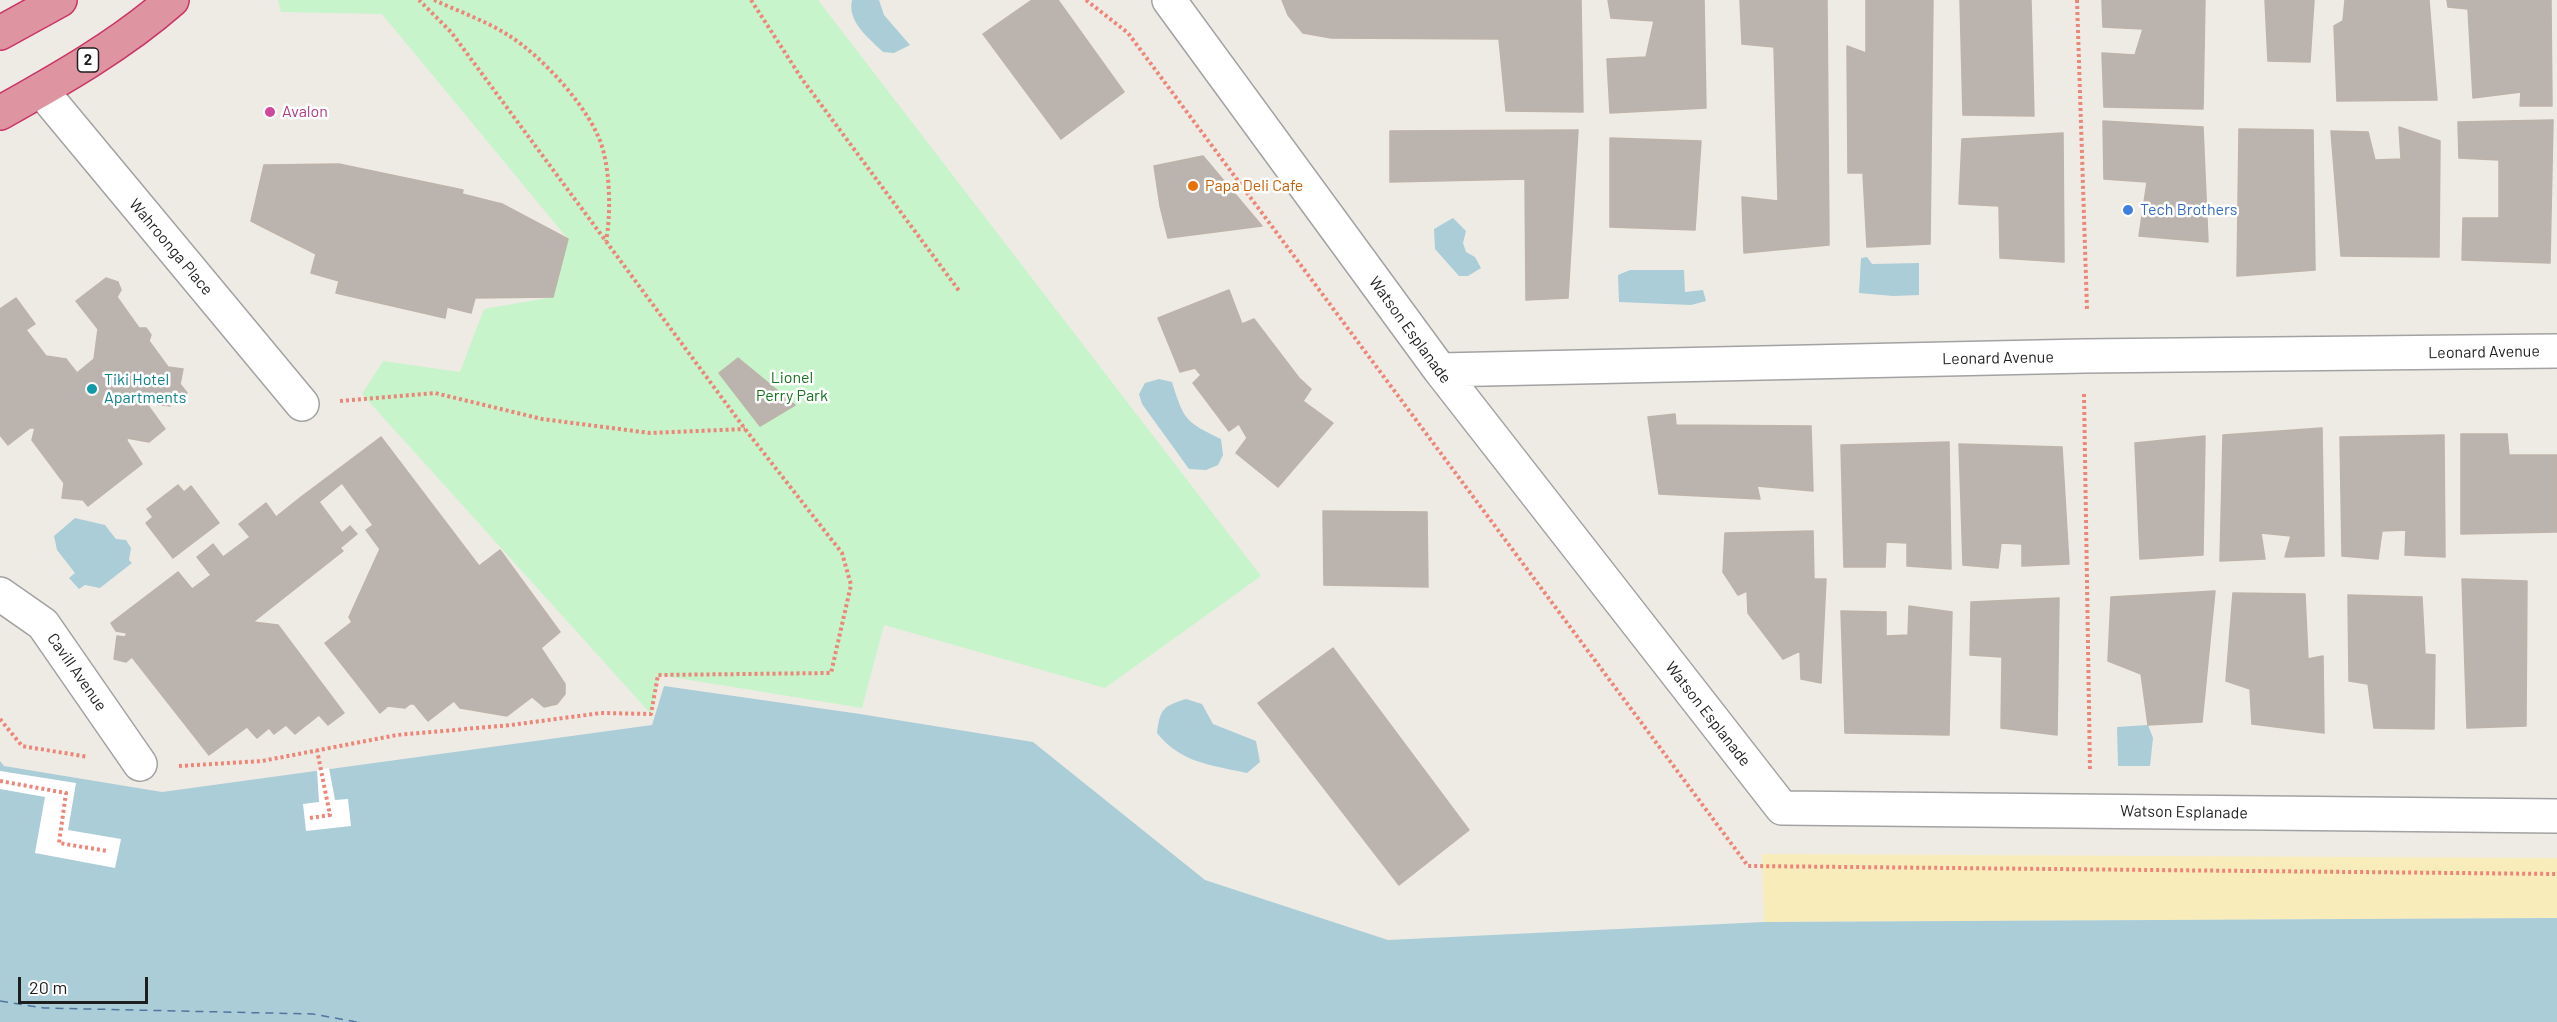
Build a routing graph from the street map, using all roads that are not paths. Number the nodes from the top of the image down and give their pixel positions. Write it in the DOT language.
graph roads {
  1 [pos="60,0"];
  2 [pos="171,0"];
  3 [pos="1169,0"];
  4 [pos="0,33"];
  5 [pos="41,90"];
  6 [pos="0,113"];
  7 [pos="2557,351"];
  8 [pos="1440,370"];
  9 [pos="302,404"];
  10 [pos="0,594"];
  11 [pos="140,764"];
  12 [pos="2557,816"];
  1 -- 4 [label="highway"];
  2 -- 5 [label="highway, 2"];
  3 -- 8 [label="street, Watson Esplanade"];
  5 -- 6 [label="highway, 2"];
  5 -- 9 [label="street, Wahroonga Place"];
  7 -- 8 [label="street, Leonard Avenue"];
  8 -- 12 [label="street, Watson Esplanade"];
  10 -- 11 [label="street, Cavill Avenue"];
}
